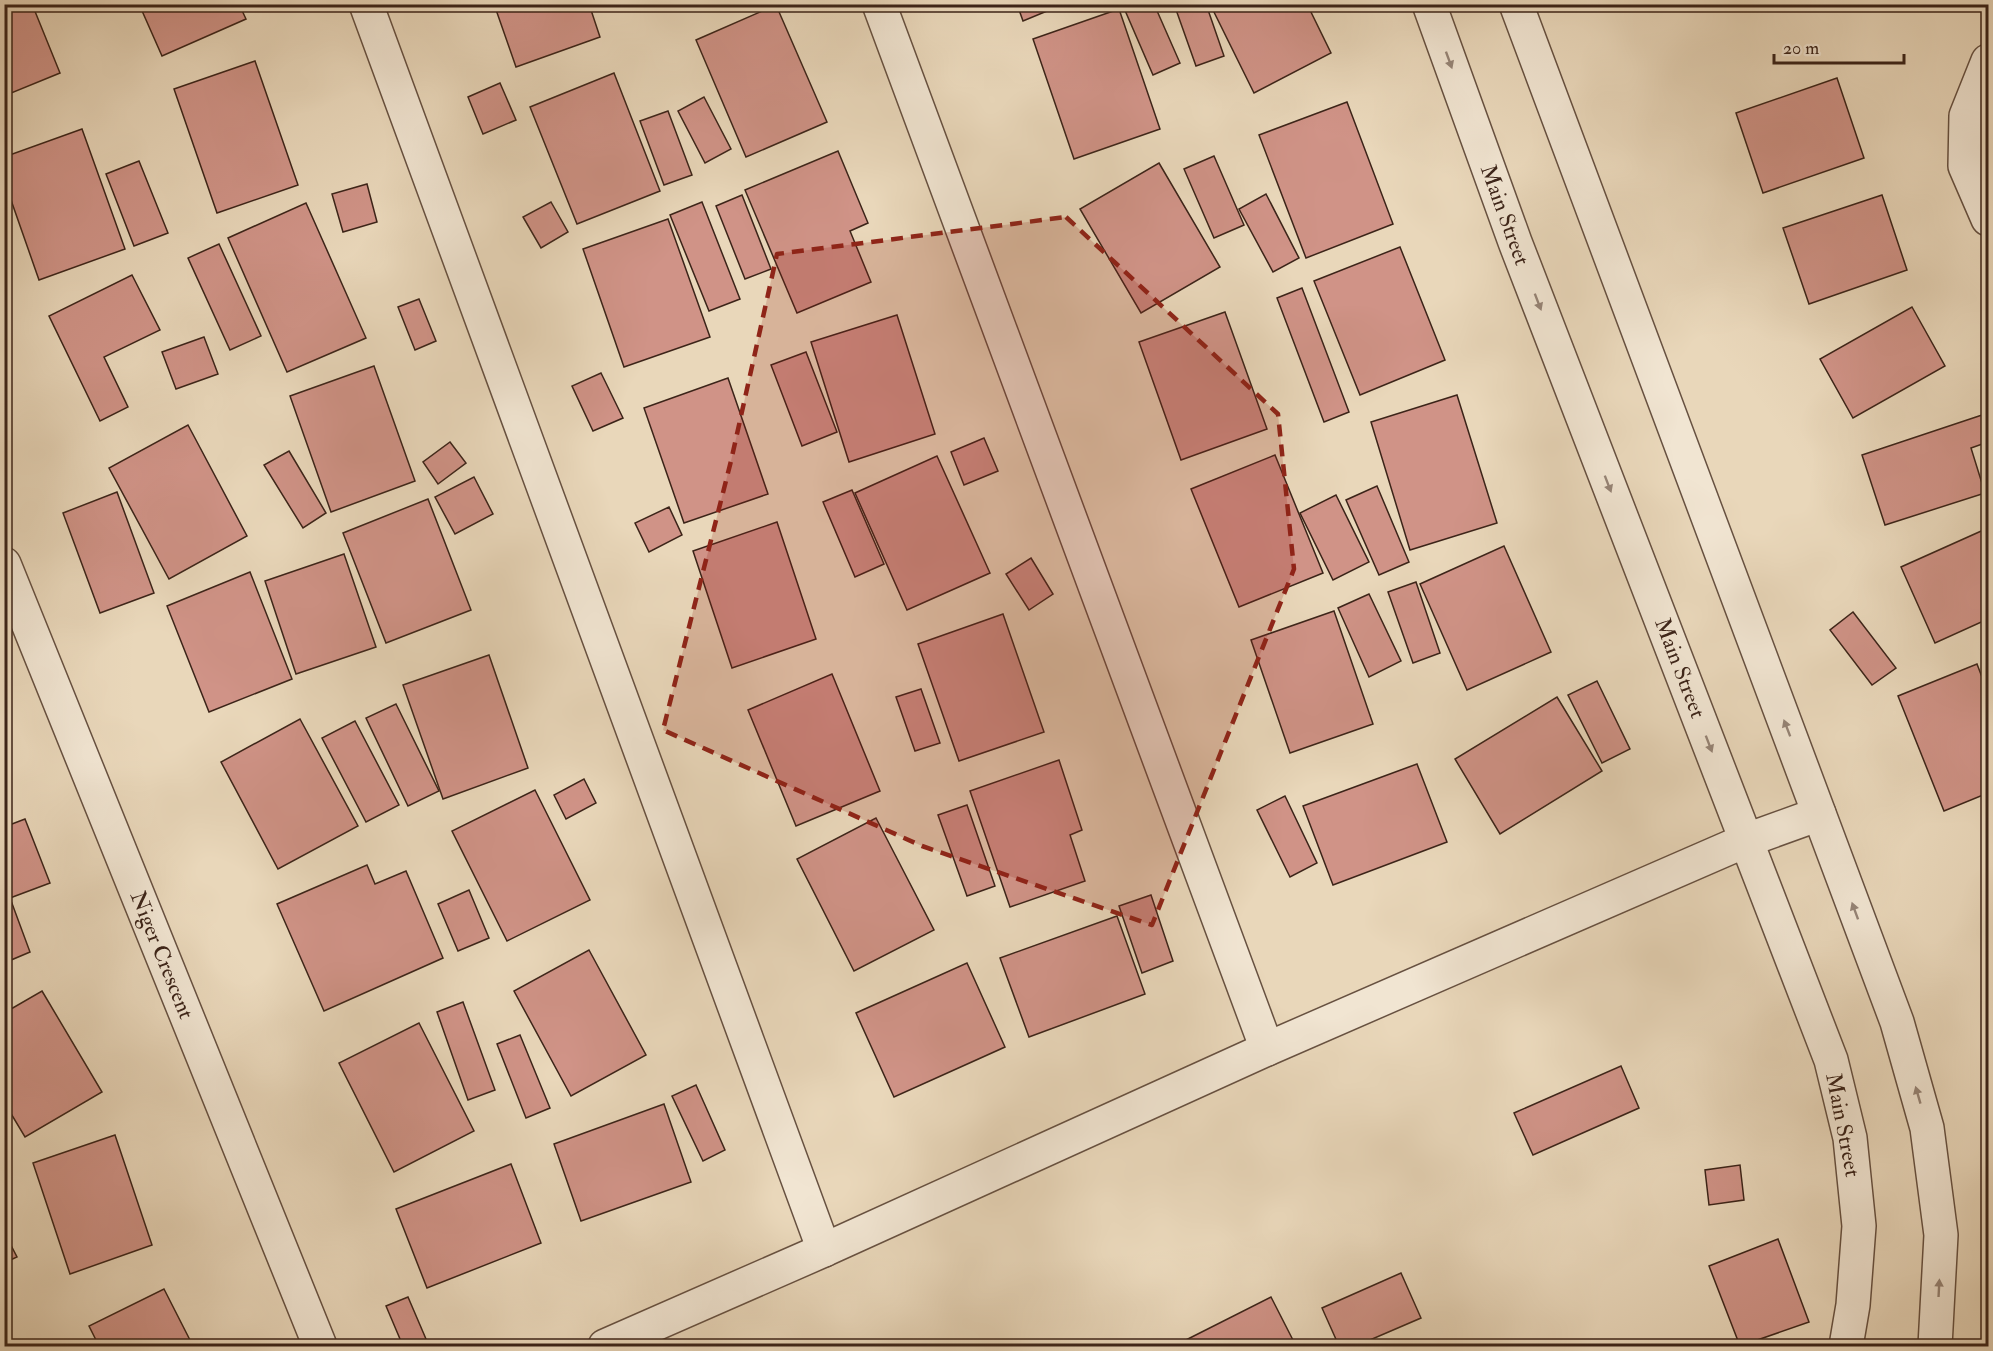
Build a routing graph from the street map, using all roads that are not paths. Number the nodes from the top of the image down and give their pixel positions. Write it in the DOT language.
graph roads {
  1 [pos="366,4"];
  2 [pos="879,4"];
  3 [pos="1429,4"];
  4 [pos="1516,4"];
  5 [pos="1989,61"];
  6 [pos="1989,219"];
  7 [pos="4,564"];
  8 [pos="1819,814"];
  9 [pos="1747,840"];
  10 [pos="1267,1049"];
  11 [pos="824,1250"];
  12 [pos="320,1347"];
  13 [pos="605,1347"];
  14 [pos="1846,1347"];
  15 [pos="1935,1347"];
  1 -- 11 [label="street"];
  2 -- 10 [label="street"];
  3 -- 9 [label="street, Main Street, one-way"];
  8 -- 4 [label="street, one-way"];
  5 -- 6 [label="street"];
  7 -- 12 [label="street, Niger Crescent"];
  8 -- 9 [label="street"];
  15 -- 8 [label="street, one-way"];
  9 -- 10 [label="street"];
  9 -- 14 [label="street, Main Street"];
  10 -- 11 [label="street"];
  11 -- 13 [label="street"];
}
